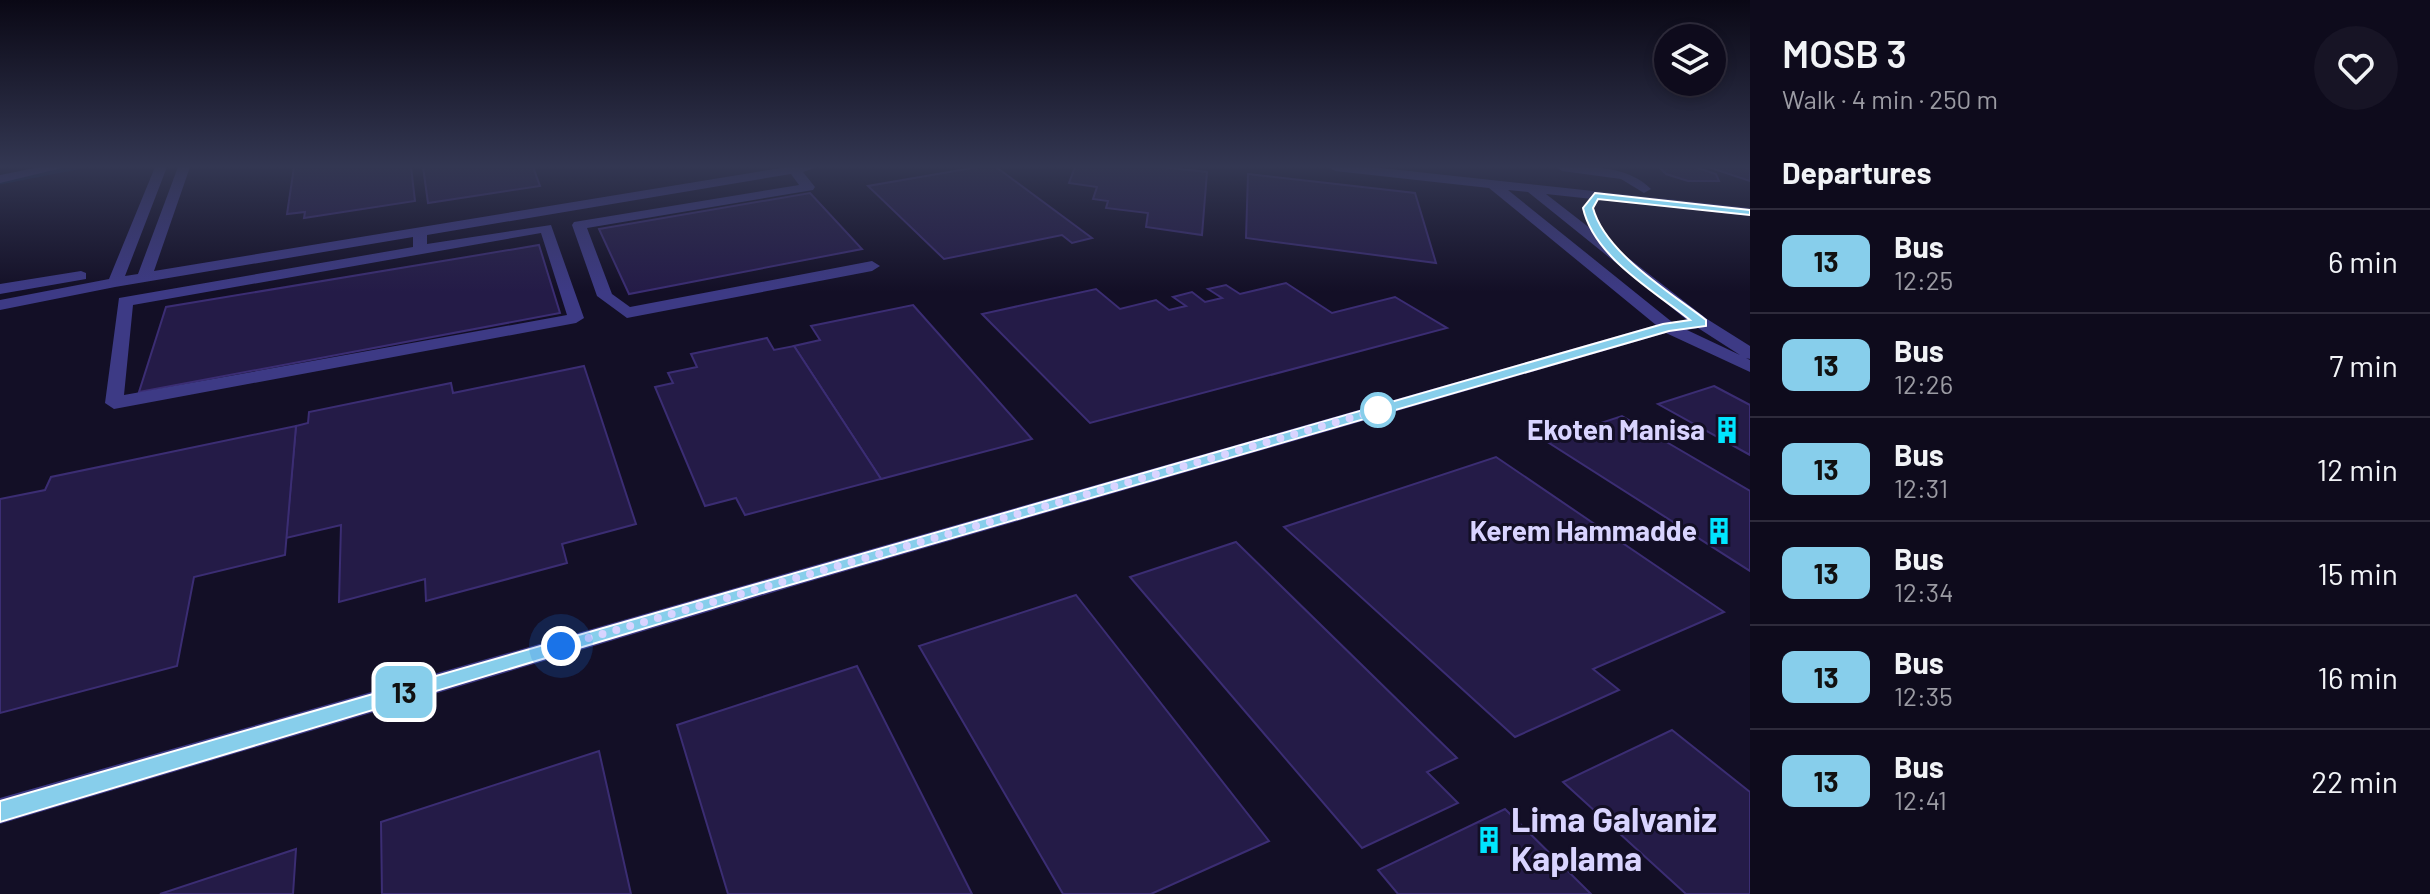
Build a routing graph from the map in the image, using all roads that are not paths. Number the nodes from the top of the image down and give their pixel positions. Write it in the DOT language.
graph roads {
  1 [pos="144,209"];
  2 [pos="170,209"];
  3 [pos="515,209"];
  4 [pos="591,209"];
  5 [pos="677,209"];
  6 [pos="1535,209"];
  7 [pos="1560,209"];
  8 [pos="1588,209"];
  9 [pos="1718,209"];
  10 [pos="1750,212"];
  11 [pos="420,241"];
  12 [pos="1619,257"];
  13 [pos="872,266"];
  14 [pos="148,271"];
  15 [pos="117,276"];
  16 [pos="0,289"];
  17 [pos="0,305"];
  18 [pos="1701,323"];
  19 [pos="1668,327"];
  20 [pos="1750,354"];
  21 [pos="1750,367"];
  22 [pos="0,811"];
  1 -- 15 [label="street"];
  2 -- 14 [label="street"];
  3 -- 14 [label="street"];
  4 -- 11 [label="street"];
  5 -- 13 [label="street"];
  6 -- 19 [label="street"];
  7 -- 12 [label="street"];
  8 -- 12 [label="street"];
  9 -- 10 [label="street"];
  11 -- 11 [label="street"];
  11 -- 14 [label="street"];
  12 -- 18 [label="street"];
  14 -- 15 [label="street"];
  15 -- 16 [label="street"];
  15 -- 17 [label="street"];
  18 -- 19 [label="street"];
  18 -- 20 [label="street"];
  19 -- 21 [label="street"];
  19 -- 22 [label="street"];
}
